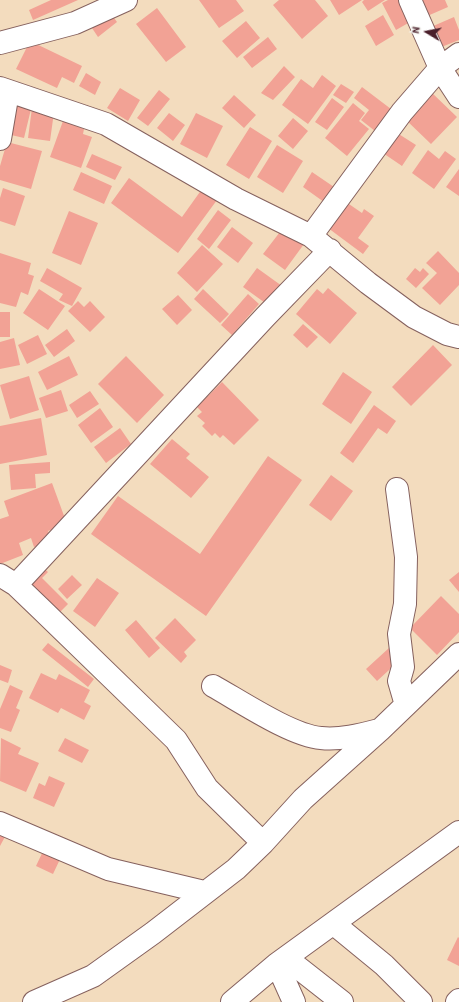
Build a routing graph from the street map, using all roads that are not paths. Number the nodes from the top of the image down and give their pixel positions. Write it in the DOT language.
graph roads {
  1 [pos="126,0"];
  2 [pos="410,0"];
  3 [pos="0,43"];
  4 [pos="459,54"];
  5 [pos="440,68"];
  6 [pos="4,90"];
  7 [pos="459,97"];
  8 [pos="0,139"];
  9 [pos="311,236"];
  10 [pos="330,250"];
  11 [pos="459,337"];
  12 [pos="397,489"];
  13 [pos="8,580"];
  14 [pos="459,654"];
  15 [pos="213,686"];
  16 [pos="406,705"];
  17 [pos="380,730"];
  18 [pos="0,823"];
  19 [pos="459,832"];
  20 [pos="263,843"];
  21 [pos="204,892"];
  22 [pos="334,924"];
  23 [pos="282,961"];
  24 [pos="286,998"];
  25 [pos="459,1000"];
  26 [pos="34,1002"];
  27 [pos="232,1002"];
  28 [pos="342,1002"];
  29 [pos="420,1002"];
  30 [pos="457,1002"];
  1 -- 3 [label="street"];
  2 -- 5 [label="street"];
  4 -- 5 [label="street"];
  5 -- 7 [label="street"];
  5 -- 9 [label="street"];
  6 -- 8 [label="street"];
  6 -- 9 [label="street"];
  9 -- 10 [label="street"];
  10 -- 11 [label="street"];
  10 -- 13 [label="street"];
  12 -- 16 [label="street"];
  13 -- 20 [label="street"];
  14 -- 16 [label="street"];
  15 -- 17 [label="street"];
  16 -- 17 [label="street"];
  17 -- 20 [label="street"];
  18 -- 21 [label="street"];
  19 -- 22 [label="street"];
  20 -- 21 [label="street"];
  21 -- 26 [label="street"];
  22 -- 23 [label="street"];
  22 -- 29 [label="street"];
  23 -- 24 [label="street"];
  23 -- 27 [label="street"];
  23 -- 28 [label="street"];
  25 -- 30 [label="street"];
}
